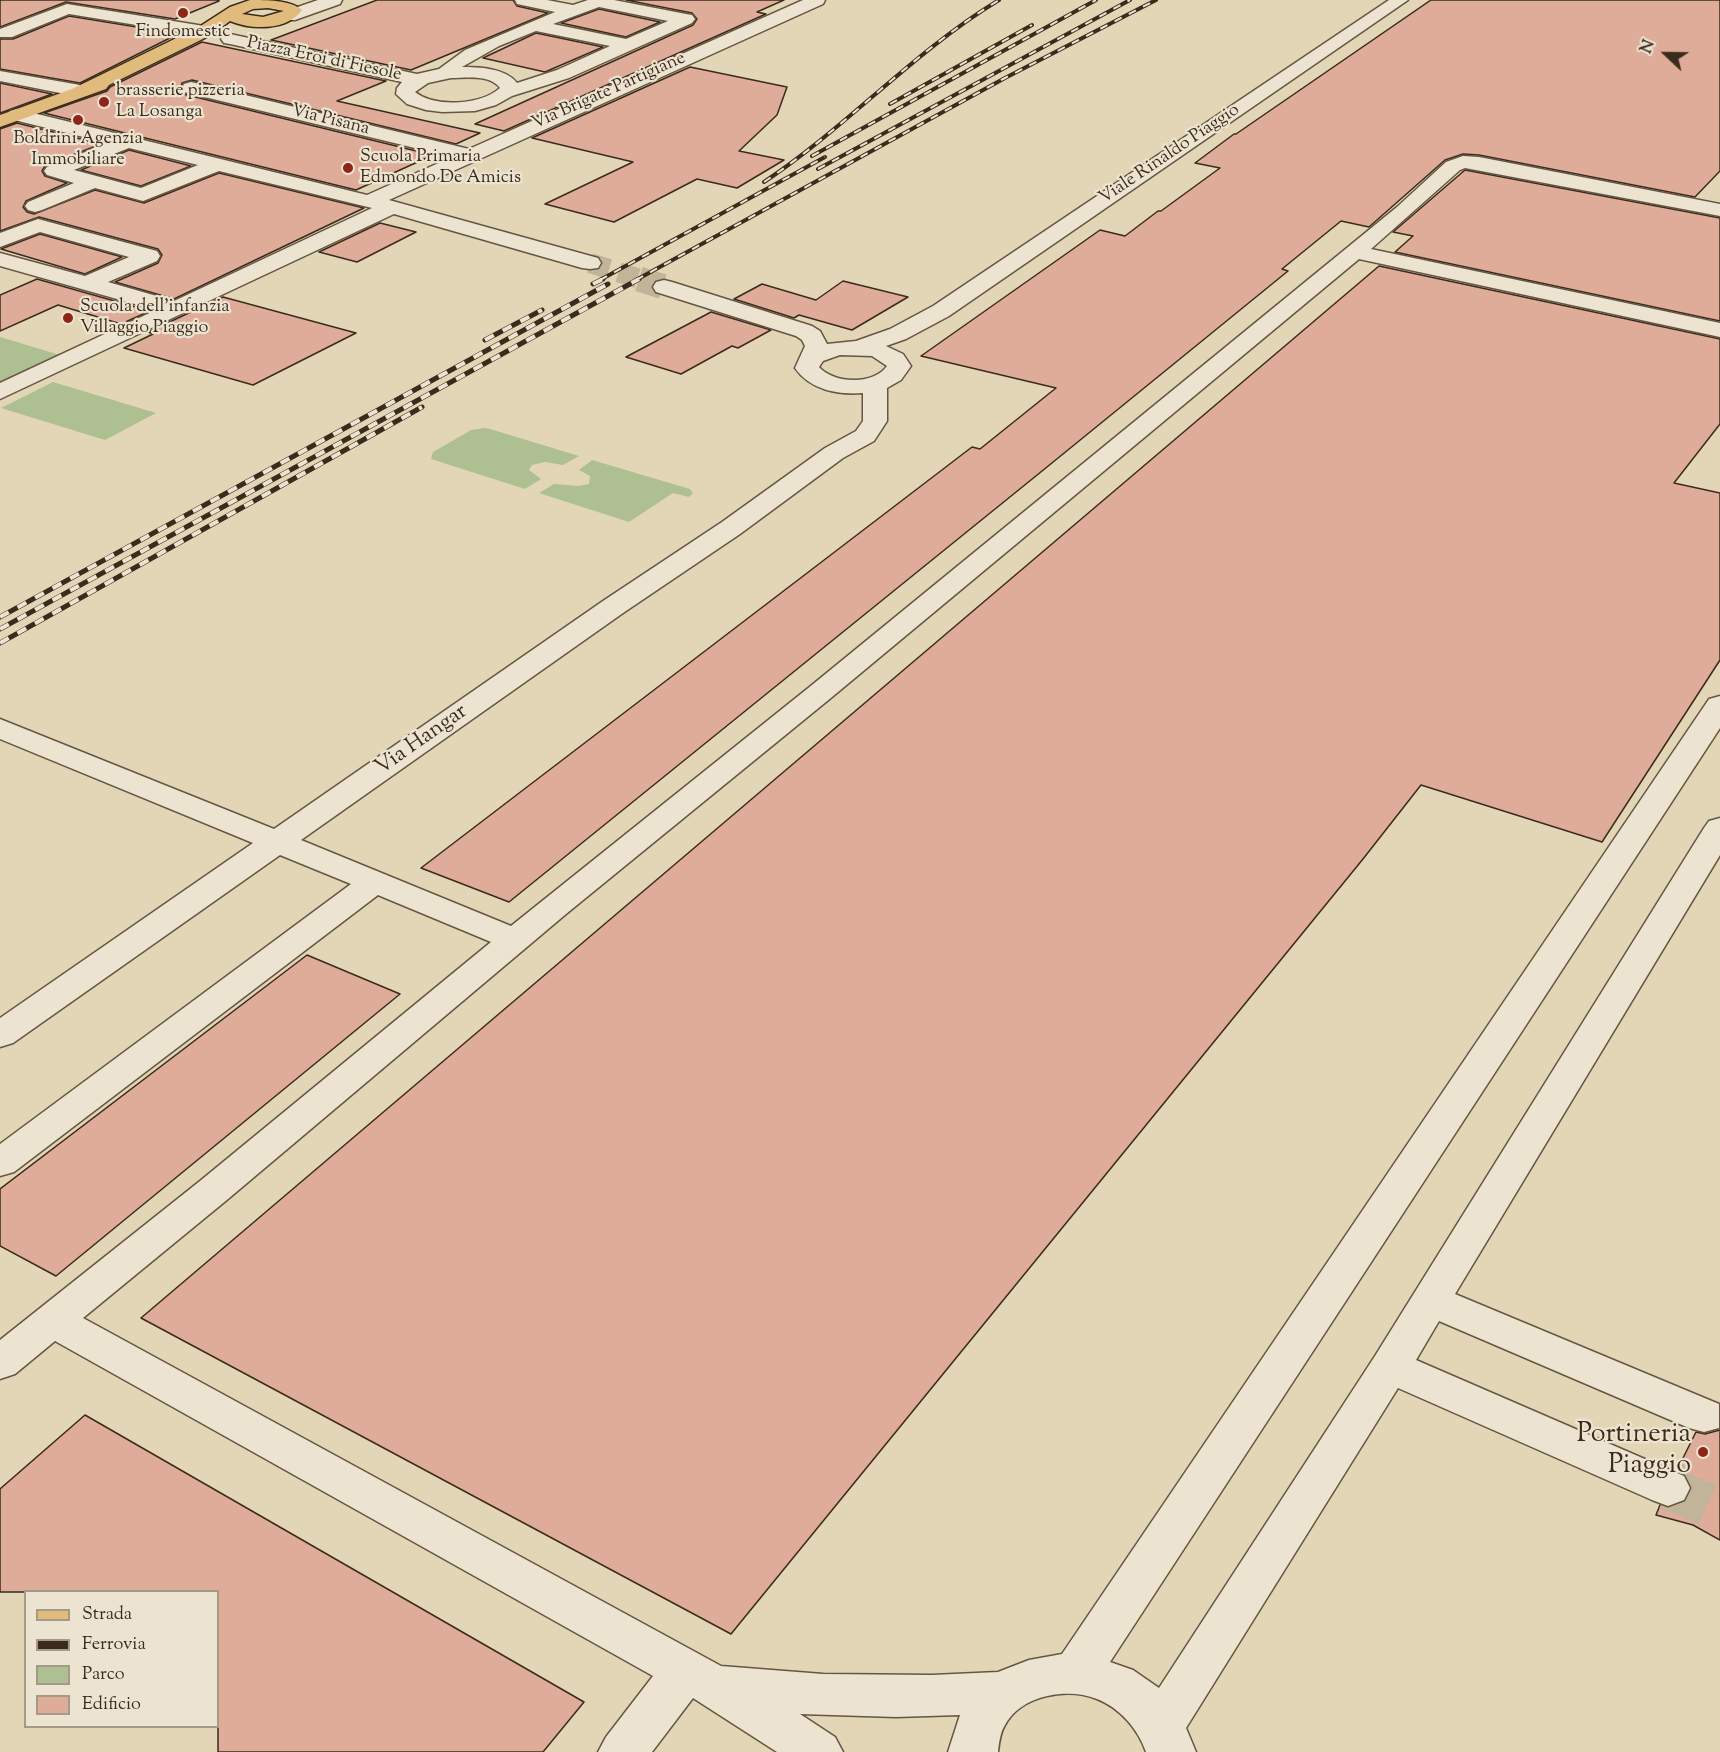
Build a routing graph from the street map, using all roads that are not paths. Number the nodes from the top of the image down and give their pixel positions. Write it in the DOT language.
graph roads {
  1 [pos="313,0"];
  2 [pos="334,0"];
  3 [pos="523,0"];
  4 [pos="817,0"];
  5 [pos="1400,0"];
  6 [pos="601,1"];
  7 [pos="241,7"];
  8 [pos="276,9"];
  9 [pos="571,10"];
  10 [pos="536,26"];
  11 [pos="204,31"];
  12 [pos="6,33"];
  13 [pos="230,39"];
  14 [pos="629,45"];
  15 [pos="444,74"];
  16 [pos="0,76"];
  17 [pos="418,80"];
  18 [pos="506,86"];
  19 [pos="191,88"];
  20 [pos="80,91"];
  21 [pos="9,118"];
  22 [pos="445,128"];
  23 [pos="128,142"];
  24 [pos="415,142"];
  25 [pos="470,155"];
  26 [pos="218,164"];
  27 [pos="93,182"];
  28 [pos="370,201"];
  29 [pos="35,206"];
  30 [pos="392,207"];
  31 [pos="1720,210"];
  32 [pos="0,241"];
  33 [pos="1362,244"];
  34 [pos="590,263"];
  35 [pos="6,265"];
  36 [pos="116,270"];
  37 [pos="87,284"];
  38 [pos="664,287"];
  39 [pos="207,295"];
  40 [pos="177,309"];
  41 [pos="1720,310"];
  42 [pos="941,311"];
  43 [pos="790,318"];
  44 [pos="1720,330"];
  45 [pos="854,348"];
  46 [pos="810,360"];
  47 [pos="899,366"];
  48 [pos="824,382"];
  49 [pos="875,384"];
  50 [pos="0,392"];
  51 [pos="843,447"];
  52 [pos="1720,705"];
  53 [pos="0,728"];
  54 [pos="1720,828"];
  55 [pos="279,841"];
  56 [pos="376,881"];
  57 [pos="516,940"];
  58 [pos="0,1035"];
  59 [pos="0,1163"];
  60 [pos="1430,1300"];
  61 [pos="52,1320"];
  62 [pos="0,1363"];
  63 [pos="1390,1367"];
  64 [pos="1704,1416"];
  65 [pos="1668,1488"];
  66 [pos="1076,1673"];
  67 [pos="700,1678"];
  68 [pos="1005,1692"];
  69 [pos="1166,1739"];
  70 [pos="622,1752"];
  71 [pos="818,1752"];
  72 [pos="973,1752"];
  1 -- 8 [label="street"];
  2 -- 8 [label="street"];
  3 -- 9 [label="street"];
  4 -- 25 [label="street, Via Brigate Partigiane"];
  5 -- 42 [label="street, Viale Rinaldo Piaggio"];
  6 -- 9 [label="street"];
  6 -- 14 [label="street"];
  7 -- 8 [label="main road"];
  7 -- 11 [label="main road"];
  8 -- 13 [label="main road"];
  9 -- 10 [label="street"];
  10 -- 14 [label="street"];
  10 -- 15 [label="street"];
  11 -- 12 [label="street"];
  11 -- 20 [label="main road"];
  13 -- 17 [label="street, Piazza Eroi di Fiesole"];
  13 -- 20 [label="main road"];
  14 -- 18 [label="street"];
  15 -- 17 [label="street, Piazza Eroi di Fiesole"];
  15 -- 18 [label="street, Piazza Eroi di Fiesole"];
  16 -- 20 [label="street"];
  17 -- 18 [label="street, Piazza Eroi di Fiesole"];
  19 -- 24 [label="street, Via Pisana"];
  20 -- 21 [label="main road"];
  21 -- 23 [label="street"];
  22 -- 24 [label="street"];
  23 -- 26 [label="street"];
  23 -- 27 [label="street"];
  24 -- 25 [label="street, Via Pisana"];
  25 -- 28 [label="street, Via Brigate Partigiane"];
  26 -- 27 [label="street"];
  26 -- 28 [label="street"];
  27 -- 29 [label="street"];
  28 -- 30 [label="street"];
  30 -- 34 [label="street"];
  30 -- 39 [label="street"];
  31 -- 33 [label="street"];
  32 -- 36 [label="street"];
  33 -- 41 [label="street"];
  33 -- 44 [label="street"];
  33 -- 57 [label="street"];
  35 -- 37 [label="street"];
  36 -- 37 [label="street"];
  36 -- 39 [label="street"];
  37 -- 40 [label="street"];
  38 -- 46 [label="street"];
  39 -- 40 [label="street"];
  40 -- 50 [label="street"];
  42 -- 45 [label="street, Viale Rinaldo Piaggio"];
  42 -- 47 [label="street, Viale Rinaldo Piaggio"];
  43 -- 45 [label="street"];
  45 -- 46 [label="street"];
  45 -- 47 [label="street"];
  46 -- 48 [label="street"];
  47 -- 49 [label="street"];
  48 -- 49 [label="street"];
  48 -- 51 [label="street, Via Hangar"];
  49 -- 51 [label="street, Via Hangar"];
  51 -- 55 [label="street, Via Hangar"];
  52 -- 66 [label="street"];
  53 -- 55 [label="street"];
  54 -- 60 [label="street"];
  55 -- 56 [label="street"];
  55 -- 58 [label="street, Via Hangar"];
  56 -- 57 [label="street"];
  56 -- 59 [label="street"];
  57 -- 61 [label="street"];
  60 -- 63 [label="street"];
  60 -- 64 [label="street"];
  61 -- 62 [label="street"];
  61 -- 67 [label="street"];
  63 -- 65 [label="street"];
  63 -- 69 [label="street"];
  66 -- 68 [label="street"];
  66 -- 69 [label="street"];
  67 -- 68 [label="street"];
  67 -- 70 [label="street"];
  67 -- 71 [label="street"];
  68 -- 72 [label="street"];
}
